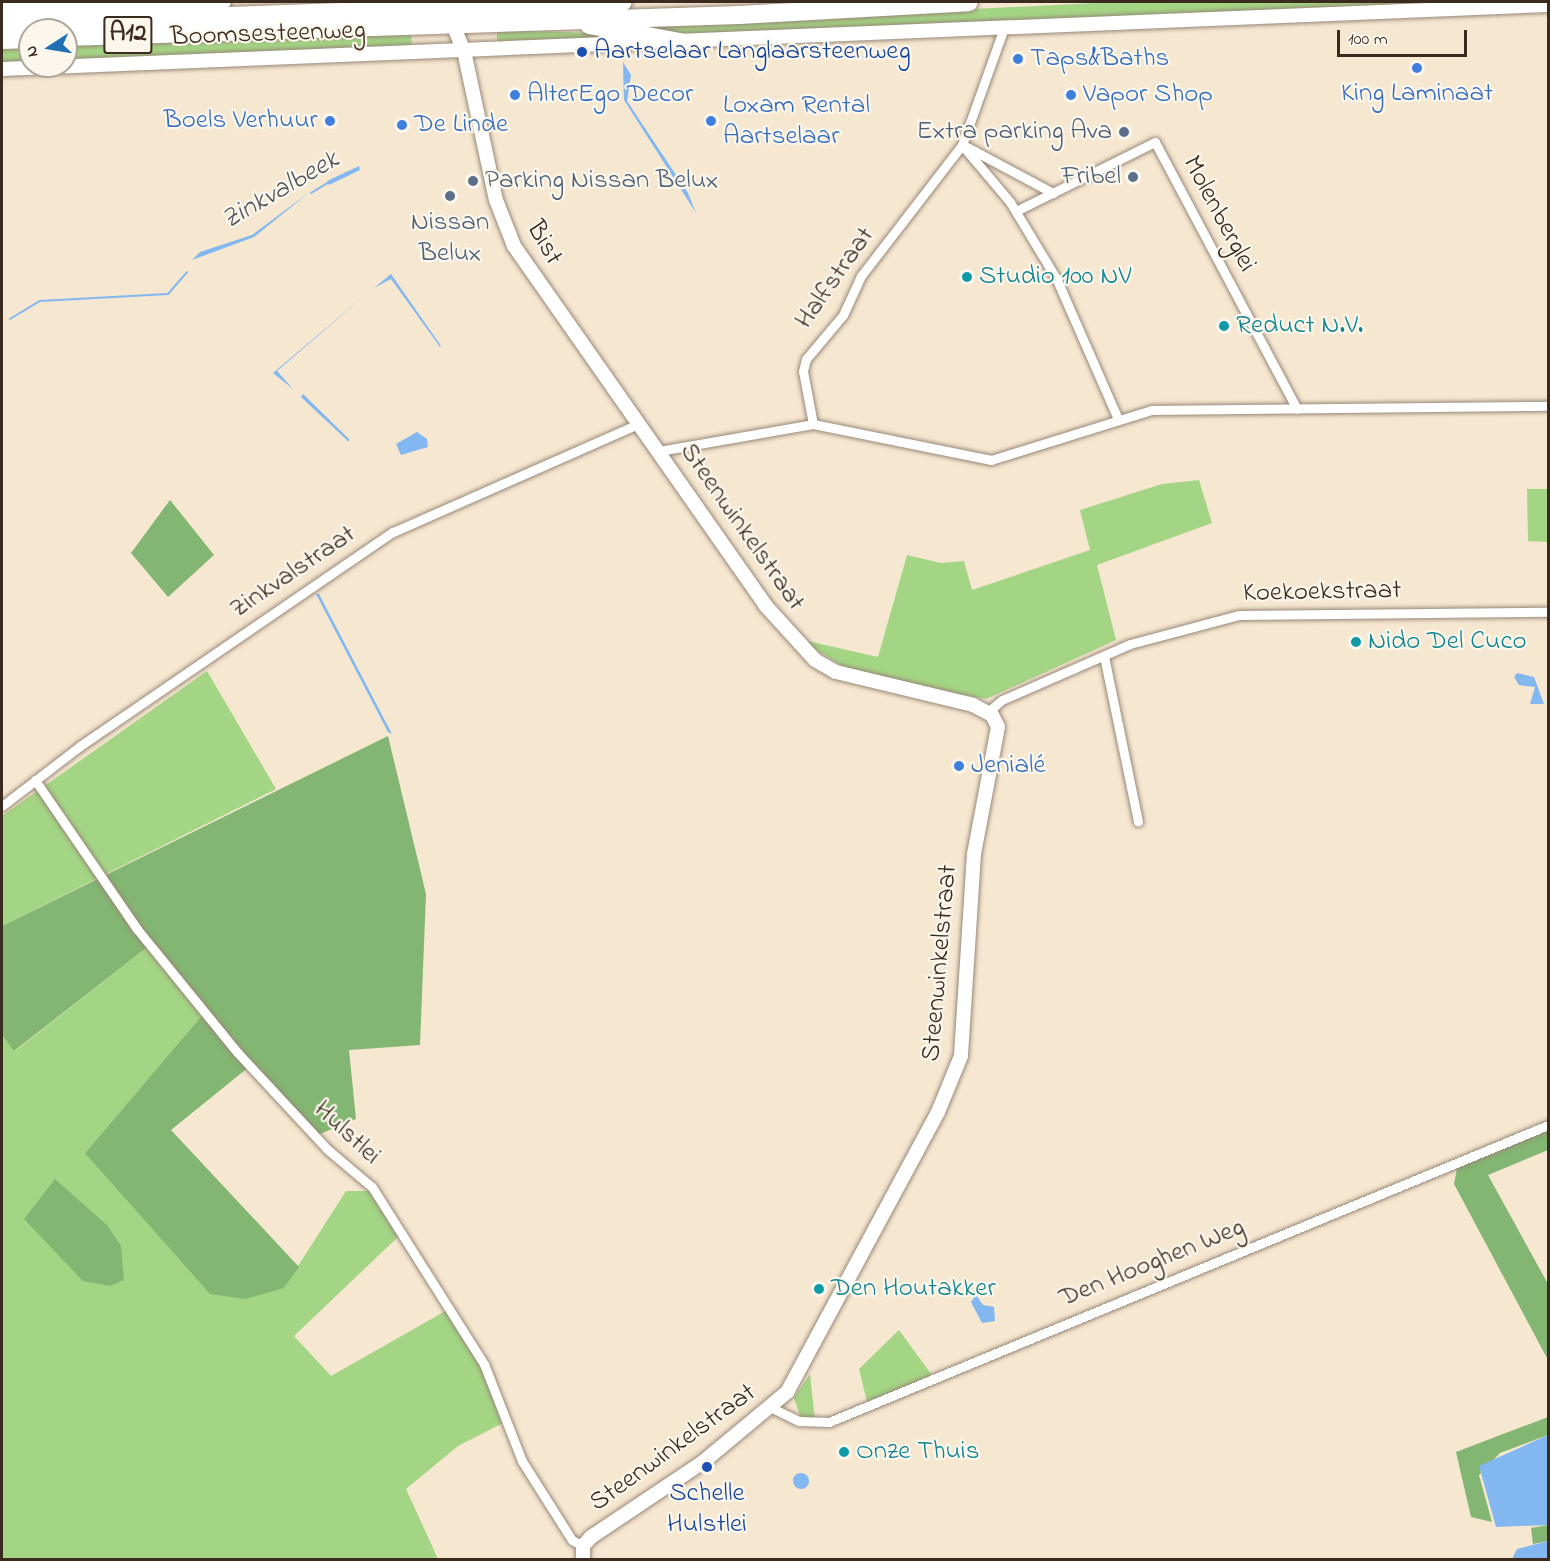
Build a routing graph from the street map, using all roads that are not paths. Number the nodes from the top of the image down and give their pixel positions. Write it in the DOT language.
graph roads {
  1 [pos="224,2"];
  2 [pos="307,2"];
  3 [pos="623,2"];
  4 [pos="969,2"];
  5 [pos="1548,5"];
  6 [pos="2,10"];
  7 [pos="357,11"];
  8 [pos="447,11"];
  9 [pos="576,20"];
  10 [pos="2,24"];
  11 [pos="1004,28"];
  12 [pos="78,36"];
  13 [pos="18,39"];
  14 [pos="2,40"];
  15 [pos="685,43"];
  16 [pos="465,56"];
  17 [pos="2,69"];
  18 [pos="962,145"];
  19 [pos="1053,193"];
  20 [pos="1016,211"];
  21 [pos="1548,406"];
  22 [pos="1297,409"];
  23 [pos="1117,417"];
  24 [pos="638,424"];
  25 [pos="813,424"];
  26 [pos="658,451"];
  27 [pos="1548,612"];
  28 [pos="1104,656"];
  29 [pos="988,712"];
  30 [pos="35,780"];
  31 [pos="2,806"];
  32 [pos="1138,822"];
  33 [pos="1548,1125"];
  34 [pos="772,1408"];
  35 [pos="583,1553"];
  1 -- 6 [label="street, Boomsesteenweg"];
  2 -- 7 [label="highway"];
  3 -- 8 [label="highway, A12"];
  4 -- 9 [label="highway, A12"];
  5 -- 11 [label="street, Boomsesteenweg"];
  7 -- 8 [label="highway, A12"];
  7 -- 10 [label="highway, A12"];
  8 -- 9 [label="highway, A12"];
  8 -- 12 [label="highway, A12"];
  8 -- 16 [label="street, Bist"];
  9 -- 15 [label="highway"];
  11 -- 15 [label="street, Boomsesteenweg"];
  11 -- 18 [label="street, Halfstraat"];
  13 -- 14 [label="highway"];
  15 -- 16 [label="street, Boomsesteenweg"];
  16 -- 17 [label="street, Boomsesteenweg"];
  16 -- 24 [label="street, Bist"];
  18 -- 19 [label="street"];
  18 -- 20 [label="street"];
  18 -- 25 [label="street, Halfstraat"];
  19 -- 20 [label="street, Molenberglei"];
  19 -- 22 [label="street, Molenberglei"];
  20 -- 23 [label="street"];
  21 -- 22 [label="street"];
  22 -- 23 [label="street"];
  23 -- 25 [label="street"];
  24 -- 26 [label="street, Steenwinkelstraat"];
  24 -- 30 [label="street, Zinkvalstraat"];
  25 -- 26 [label="street"];
  26 -- 29 [label="street, Steenwinkelstraat"];
  27 -- 28 [label="street, Koekoekstraat"];
  28 -- 29 [label="street, Koekoekstraat"];
  28 -- 32 [label="street"];
  29 -- 34 [label="street, Steenwinkelstraat"];
  30 -- 31 [label="street, Zinkvalstraat"];
  30 -- 35 [label="street, Hulstlei"];
  33 -- 34 [label="street, Den Hooghen Weg"];
  34 -- 35 [label="street, Steenwinkelstraat"];
}
